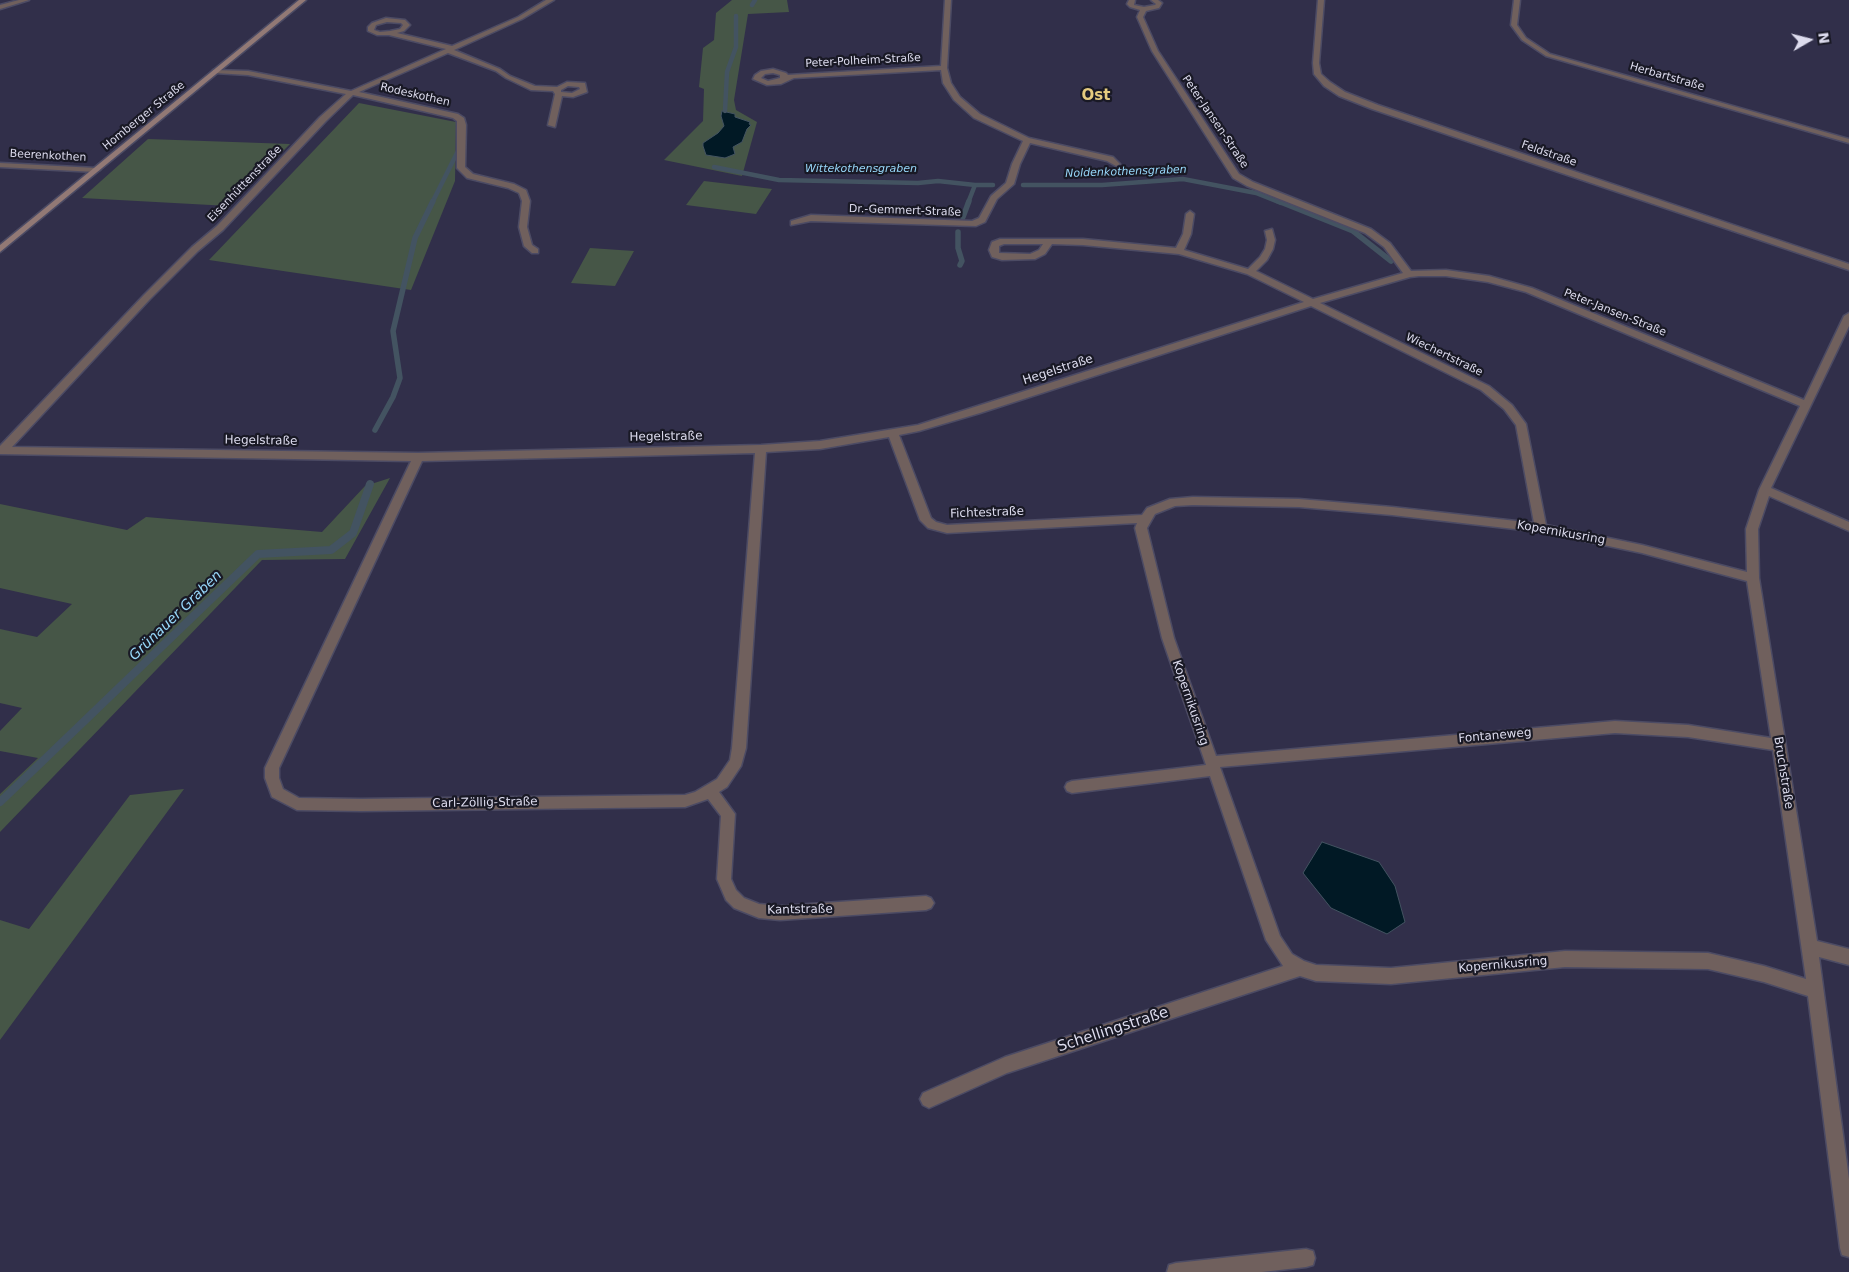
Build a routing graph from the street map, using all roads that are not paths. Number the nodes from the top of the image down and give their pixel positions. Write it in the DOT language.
graph roads {
  1 [pos="26,0"];
  2 [pos="303,0"];
  3 [pos="551,0"];
  4 [pos="948,0"];
  5 [pos="1132,0"];
  6 [pos="1154,0"];
  7 [pos="1321,0"];
  8 [pos="1517,0"];
  9 [pos="0,6"];
  10 [pos="1144,10"];
  11 [pos="390,33"];
  12 [pos="450,49"];
  13 [pos="944,68"];
  14 [pos="215,71"];
  15 [pos="784,79"];
  16 [pos="352,93"];
  17 [pos="552,125"];
  18 [pos="1027,140"];
  19 [pos="1849,141"];
  20 [pos="1116,164"];
  21 [pos="0,165"];
  22 [pos="96,170"];
  23 [pos="1190,214"];
  24 [pos="794,223"];
  25 [pos="1269,231"];
  26 [pos="1049,241"];
  27 [pos="0,250"];
  28 [pos="535,251"];
  29 [pos="1179,251"];
  30 [pos="1849,267"];
  31 [pos="1250,272"];
  32 [pos="1409,274"];
  33 [pos="1311,303"];
  34 [pos="1849,316"];
  35 [pos="1805,404"];
  36 [pos="893,433"];
  37 [pos="761,449"];
  38 [pos="1,450"];
  39 [pos="418,457"];
  40 [pos="1765,490"];
  41 [pos="1145,519"];
  42 [pos="1849,527"];
  43 [pos="1541,528"];
  44 [pos="1753,578"];
  45 [pos="1778,745"];
  46 [pos="1212,766"];
  47 [pos="1072,786"];
  48 [pos="710,791"];
  49 [pos="926,903"];
  50 [pos="1810,947"];
  51 [pos="1849,957"];
  52 [pos="1300,968"];
  53 [pos="1816,990"];
  54 [pos="929,1100"];
  55 [pos="1849,1248"];
  56 [pos="1306,1258"];
  57 [pos="1241,1269"];
  58 [pos="1176,1272"];
  1 -- 9 [label="street"];
  2 -- 14 [label="main road, Homberger Straße"];
  3 -- 12 [label="street, Eisenhüttenstraße"];
  4 -- 13 [label="street"];
  5 -- 10 [label="street"];
  6 -- 10 [label="street"];
  7 -- 30 [label="street, Feldstraße"];
  8 -- 19 [label="street, Herbartstraße"];
  10 -- 32 [label="street, Peter-Jansen-Straße"];
  11 -- 11 [label="street"];
  11 -- 12 [label="street"];
  12 -- 16 [label="street, Eisenhüttenstraße"];
  12 -- 17 [label="street"];
  13 -- 15 [label="street, Peter-Polheim-Straße"];
  13 -- 18 [label="street"];
  14 -- 16 [label="street, Rodeskothen"];
  14 -- 22 [label="main road, Homberger Straße"];
  16 -- 28 [label="street, Rodeskothen"];
  16 -- 38 [label="street, Eisenhüttenstraße"];
  18 -- 20 [label="street"];
  18 -- 24 [label="street, Dr.-Gemmert-Straße"];
  21 -- 22 [label="street, Beerenkothen"];
  22 -- 27 [label="main road, Homberger Straße"];
  23 -- 29 [label="street"];
  25 -- 31 [label="street"];
  26 -- 26 [label="street, Wiechertstraße"];
  26 -- 29 [label="street, Wiechertstraße"];
  29 -- 31 [label="street, Wiechertstraße"];
  31 -- 33 [label="street, Wiechertstraße"];
  32 -- 33 [label="street, Peter-Jansen-Straße"];
  32 -- 35 [label="street, Peter-Jansen-Straße"];
  33 -- 36 [label="street, Hegelstraße"];
  33 -- 43 [label="street, Wiechertstraße"];
  34 -- 35 [label="street, Bruchstraße"];
  35 -- 40 [label="street, Bruchstraße"];
  36 -- 37 [label="street, Hegelstraße"];
  36 -- 41 [label="street, Fichtestraße"];
  37 -- 39 [label="street, Hegelstraße"];
  37 -- 48 [label="street, Carl-Zöllig-Straße"];
  38 -- 39 [label="street, Hegelstraße"];
  39 -- 48 [label="street, Carl-Zöllig-Straße"];
  40 -- 42 [label="street"];
  40 -- 44 [label="street, Bruchstraße"];
  41 -- 43 [label="street, Kopernikusring"];
  41 -- 46 [label="street, Kopernikusring"];
  43 -- 44 [label="street, Kopernikusring"];
  44 -- 45 [label="street, Bruchstraße"];
  45 -- 46 [label="street, Fontaneweg"];
  45 -- 50 [label="street, Bruchstraße"];
  46 -- 47 [label="street, Fontaneweg"];
  46 -- 52 [label="street, Kopernikusring"];
  48 -- 49 [label="street, Kantstraße"];
  50 -- 51 [label="street"];
  50 -- 53 [label="street, Bruchstraße"];
  52 -- 53 [label="street, Kopernikusring"];
  52 -- 54 [label="street, Schellingstraße"];
  53 -- 55 [label="street, Bruchstraße"];
  56 -- 57 [label="street"];
  57 -- 58 [label="street"];
}
